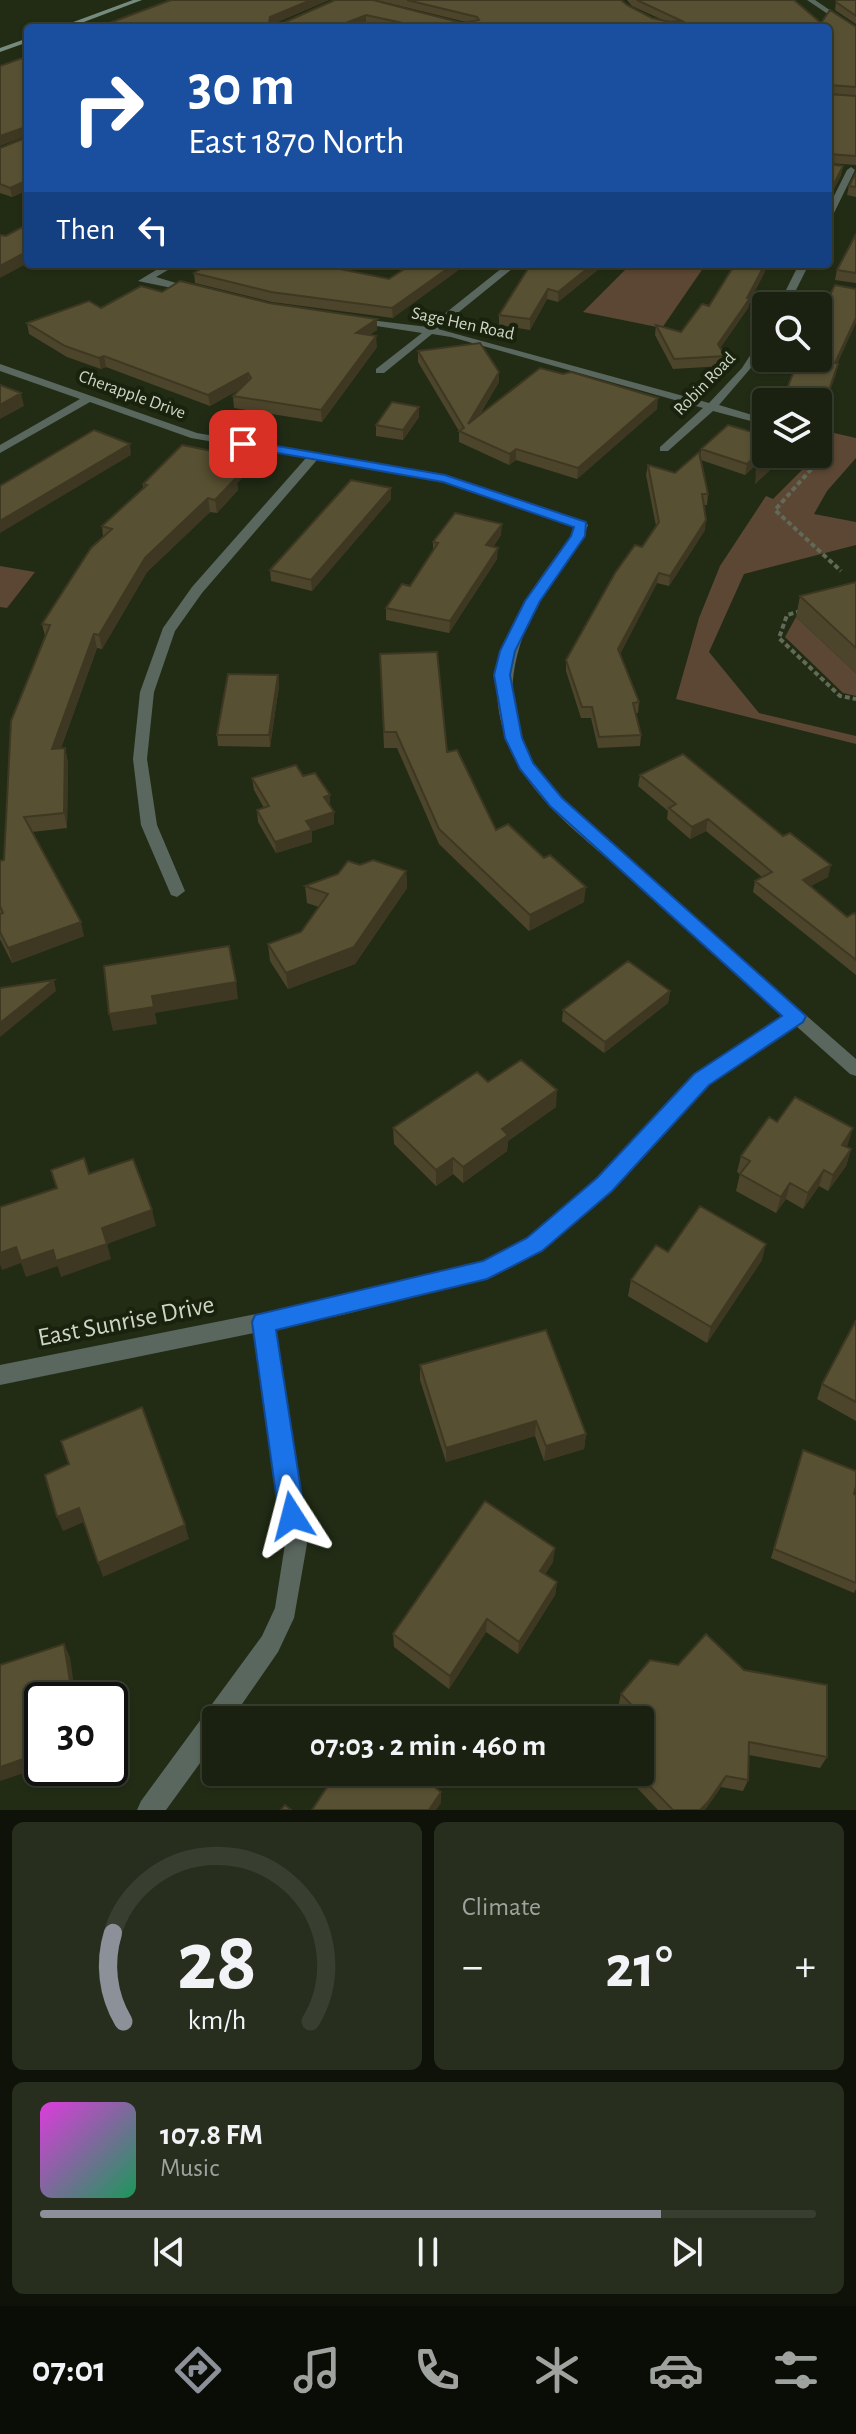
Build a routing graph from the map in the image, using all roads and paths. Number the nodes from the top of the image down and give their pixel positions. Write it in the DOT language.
graph roads {
  1 [pos="139,0"];
  2 [pos="810,0"];
  3 [pos="76,24"];
  4 [pos="856,31"];
  5 [pos="24,41"];
  6 [pos="0,50"];
  7 [pos="839,169"];
  8 [pos="854,170"];
  9 [pos="832,210"];
  10 [pos="166,268"];
  11 [pos="508,268"];
  12 [pos="802,268"];
  13 [pos="790,292"];
  14 [pos="202,293"];
  15 [pos="351,319"];
  16 [pos="430,330"];
  17 [pos="752,361"];
  18 [pos="0,367"];
  19 [pos="380,371"];
  20 [pos="88,399"];
  21 [pos="710,407"];
  22 [pos="752,418"];
  23 [pos="664,449"];
  24 [pos="0,450"];
  25 [pos="315,455"];
  26 [pos="812,468"];
  27 [pos="841,571"];
  28 [pos="814,607"];
  29 [pos="856,699"];
  30 [pos="177,891"];
  31 [pos="796,1016"];
  32 [pos="856,1069"];
  33 [pos="263,1322"];
  34 [pos="0,1375"];
  35 [pos="226,1706"];
  36 [pos="202,1739"];
  37 [pos="150,1810"];
  1 -- 3 [label="main road"];
  2 -- 4 [label="street"];
  5 -- 6 [label="main road"];
  7 -- 8 [label="street"];
  8 -- 9 [label="street"];
  10 -- 14 [label="street"];
  11 -- 16 [label="street"];
  12 -- 13 [label="street"];
  15 -- 16 [label="street, Sage Hen Road"];
  16 -- 19 [label="street"];
  16 -- 21 [label="street, Sage Hen Road"];
  17 -- 21 [label="street, Robin Road"];
  18 -- 20 [label="street, Cherapple Drive"];
  20 -- 24 [label="street"];
  20 -- 25 [label="street, Cherapple Drive"];
  21 -- 22 [label="street, Sage Hen Road"];
  21 -- 23 [label="street, Robin Road"];
  25 -- 30 [label="street"];
  25 -- 31 [label="street, Cherapple Drive"];
  26 -- 27 [label="path"];
  28 -- 29 [label="path"];
  31 -- 32 [label="street"];
  31 -- 33 [label="street, East Sunrise Drive"];
  33 -- 34 [label="street, East Sunrise Drive"];
  33 -- 35 [label="street"];
  36 -- 37 [label="street"];
}
